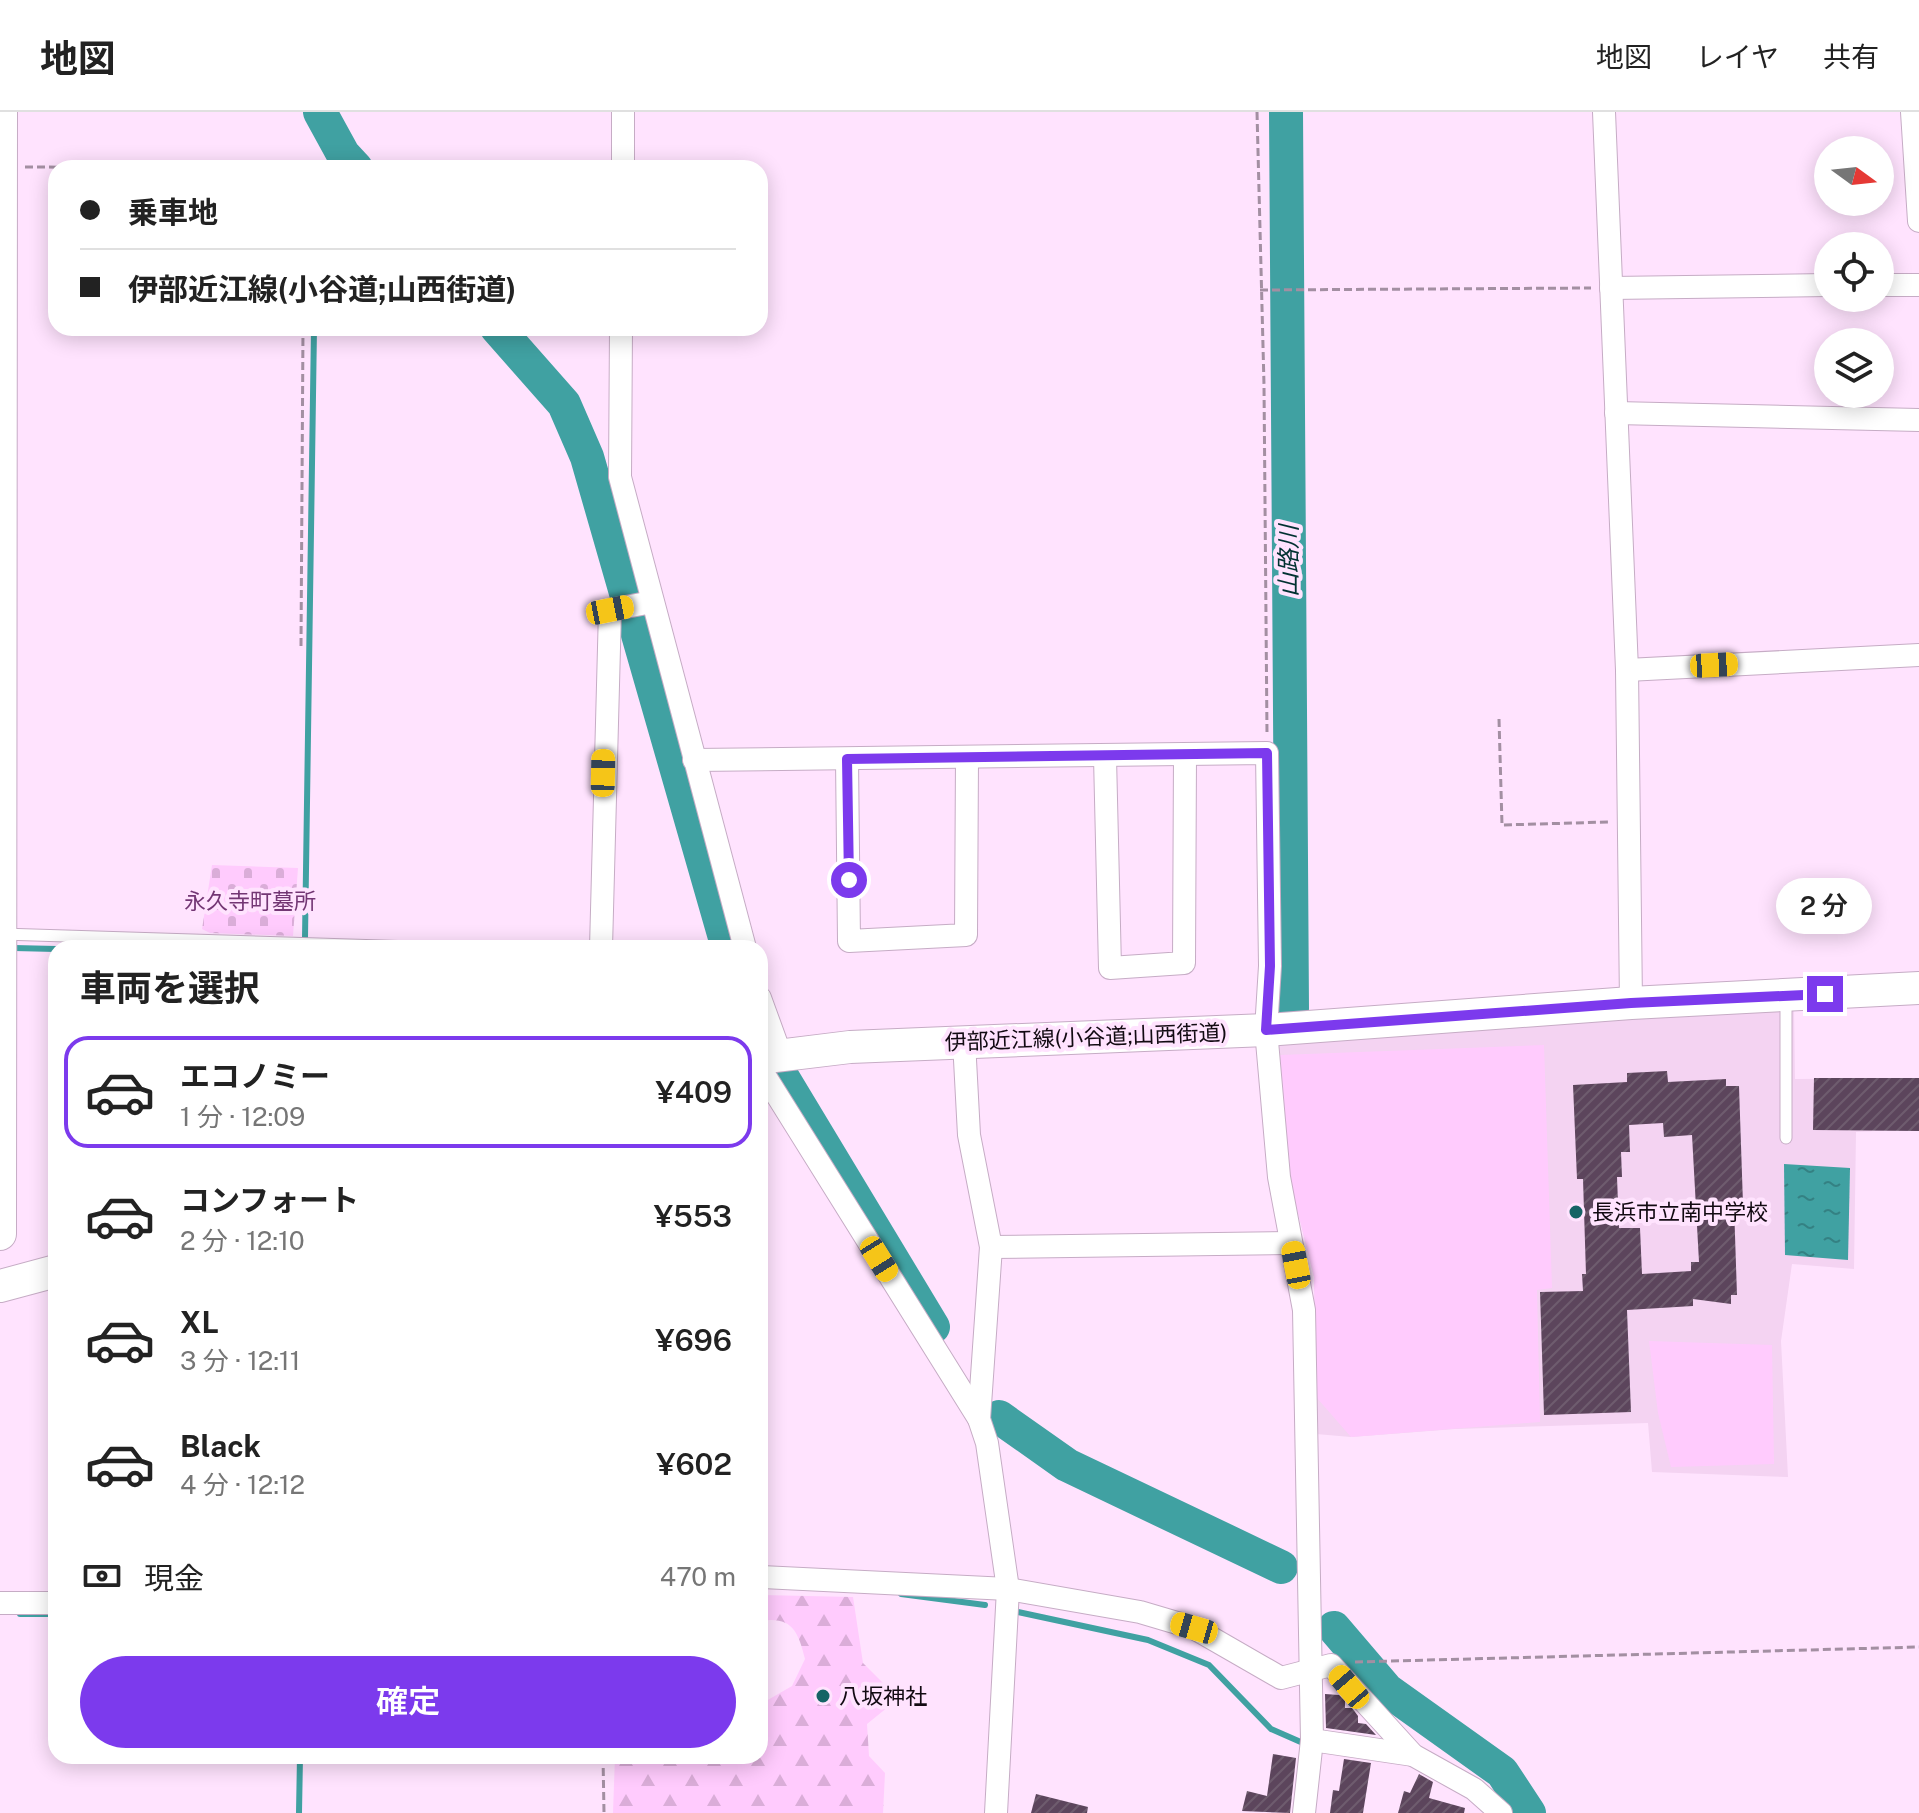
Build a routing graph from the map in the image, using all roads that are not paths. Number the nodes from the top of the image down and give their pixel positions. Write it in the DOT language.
graph roads {
  1 [pos="1,112"];
  2 [pos="623,112"];
  3 [pos="1604,112"];
  4 [pos="1912,112"];
  5 [pos="623,160"];
  6 [pos="0,167"];
  7 [pos="1919,221"];
  8 [pos="1814,285"];
  9 [pos="1894,285"];
  10 [pos="1919,285"];
  11 [pos="1611,288"];
  12 [pos="621,336"];
  13 [pos="1616,413"];
  14 [pos="1919,420"];
  15 [pos="652,602"];
  16 [pos="1919,655"];
  17 [pos="1627,670"];
  18 [pos="1185,755"];
  19 [pos="1105,757"];
  20 [pos="967,758"];
  21 [pos="847,759"];
  22 [pos="694,760"];
  23 [pos="2,934"];
  24 [pos="192,940"];
  25 [pos="601,940"];
  26 [pos="743,940"];
  27 [pos="1919,988"];
  28 [pos="1786,997"];
  29 [pos="1631,1003"];
  30 [pos="1266,1030"];
  31 [pos="964,1041"];
  32 [pos="768,1059"];
  33 [pos="768,1061"];
  34 [pos="1786,1138"];
  35 [pos="0,1234"];
  36 [pos="1291,1243"];
  37 [pos="991,1247"];
  38 [pos="48,1273"];
  39 [pos="0,1286"];
  40 [pos="979,1419"];
  41 [pos="768,1577"];
  42 [pos="1008,1589"];
  43 [pos="0,1603"];
  44 [pos="48,1603"];
  45 [pos="1309,1672"];
  46 [pos="1312,1740"];
  47 [pos="1413,1755"];
  48 [pos="996,1813"];
  49 [pos="1304,1813"];
  50 [pos="1501,1813"];
  1 -- 6 [label="main road"];
  2 -- 5 [label="street"];
  3 -- 11 [label="street"];
  4 -- 7 [label="street"];
  6 -- 23 [label="main road"];
  8 -- 11 [label="street"];
  9 -- 10 [label="street"];
  11 -- 13 [label="street"];
  12 -- 15 [label="street"];
  13 -- 14 [label="street"];
  13 -- 17 [label="street"];
  15 -- 22 [label="street"];
  15 -- 25 [label="street"];
  16 -- 17 [label="street"];
  17 -- 29 [label="street"];
  18 -- 19 [label="street"];
  18 -- 19 [label="street"];
  18 -- 30 [label="street"];
  19 -- 20 [label="street"];
  20 -- 21 [label="street"];
  20 -- 21 [label="street"];
  21 -- 22 [label="street"];
  22 -- 26 [label="street"];
  23 -- 24 [label="lane"];
  23 -- 35 [label="main road"];
  27 -- 28 [label="main road, 伊部近江線(小谷道;山西街道)"];
  28 -- 29 [label="main road, 伊部近江線(小谷道;山西街道)"];
  28 -- 34 [label="lane"];
  29 -- 30 [label="main road, 伊部近江線(小谷道;山西街道)"];
  30 -- 31 [label="main road, 伊部近江線(小谷道;山西街道)"];
  30 -- 36 [label="street"];
  31 -- 32 [label="main road, 伊部近江線(小谷道;山西街道)"];
  31 -- 37 [label="street"];
  33 -- 40 [label="street"];
  36 -- 37 [label="street"];
  36 -- 45 [label="street"];
  37 -- 40 [label="street"];
  38 -- 39 [label="main road"];
  40 -- 42 [label="street"];
  41 -- 42 [label="street"];
  42 -- 45 [label="street"];
  42 -- 48 [label="street"];
  43 -- 44 [label="street"];
  45 -- 46 [label="street"];
  45 -- 47 [label="street"];
  46 -- 47 [label="street"];
  46 -- 49 [label="street"];
  47 -- 50 [label="street"];
}
